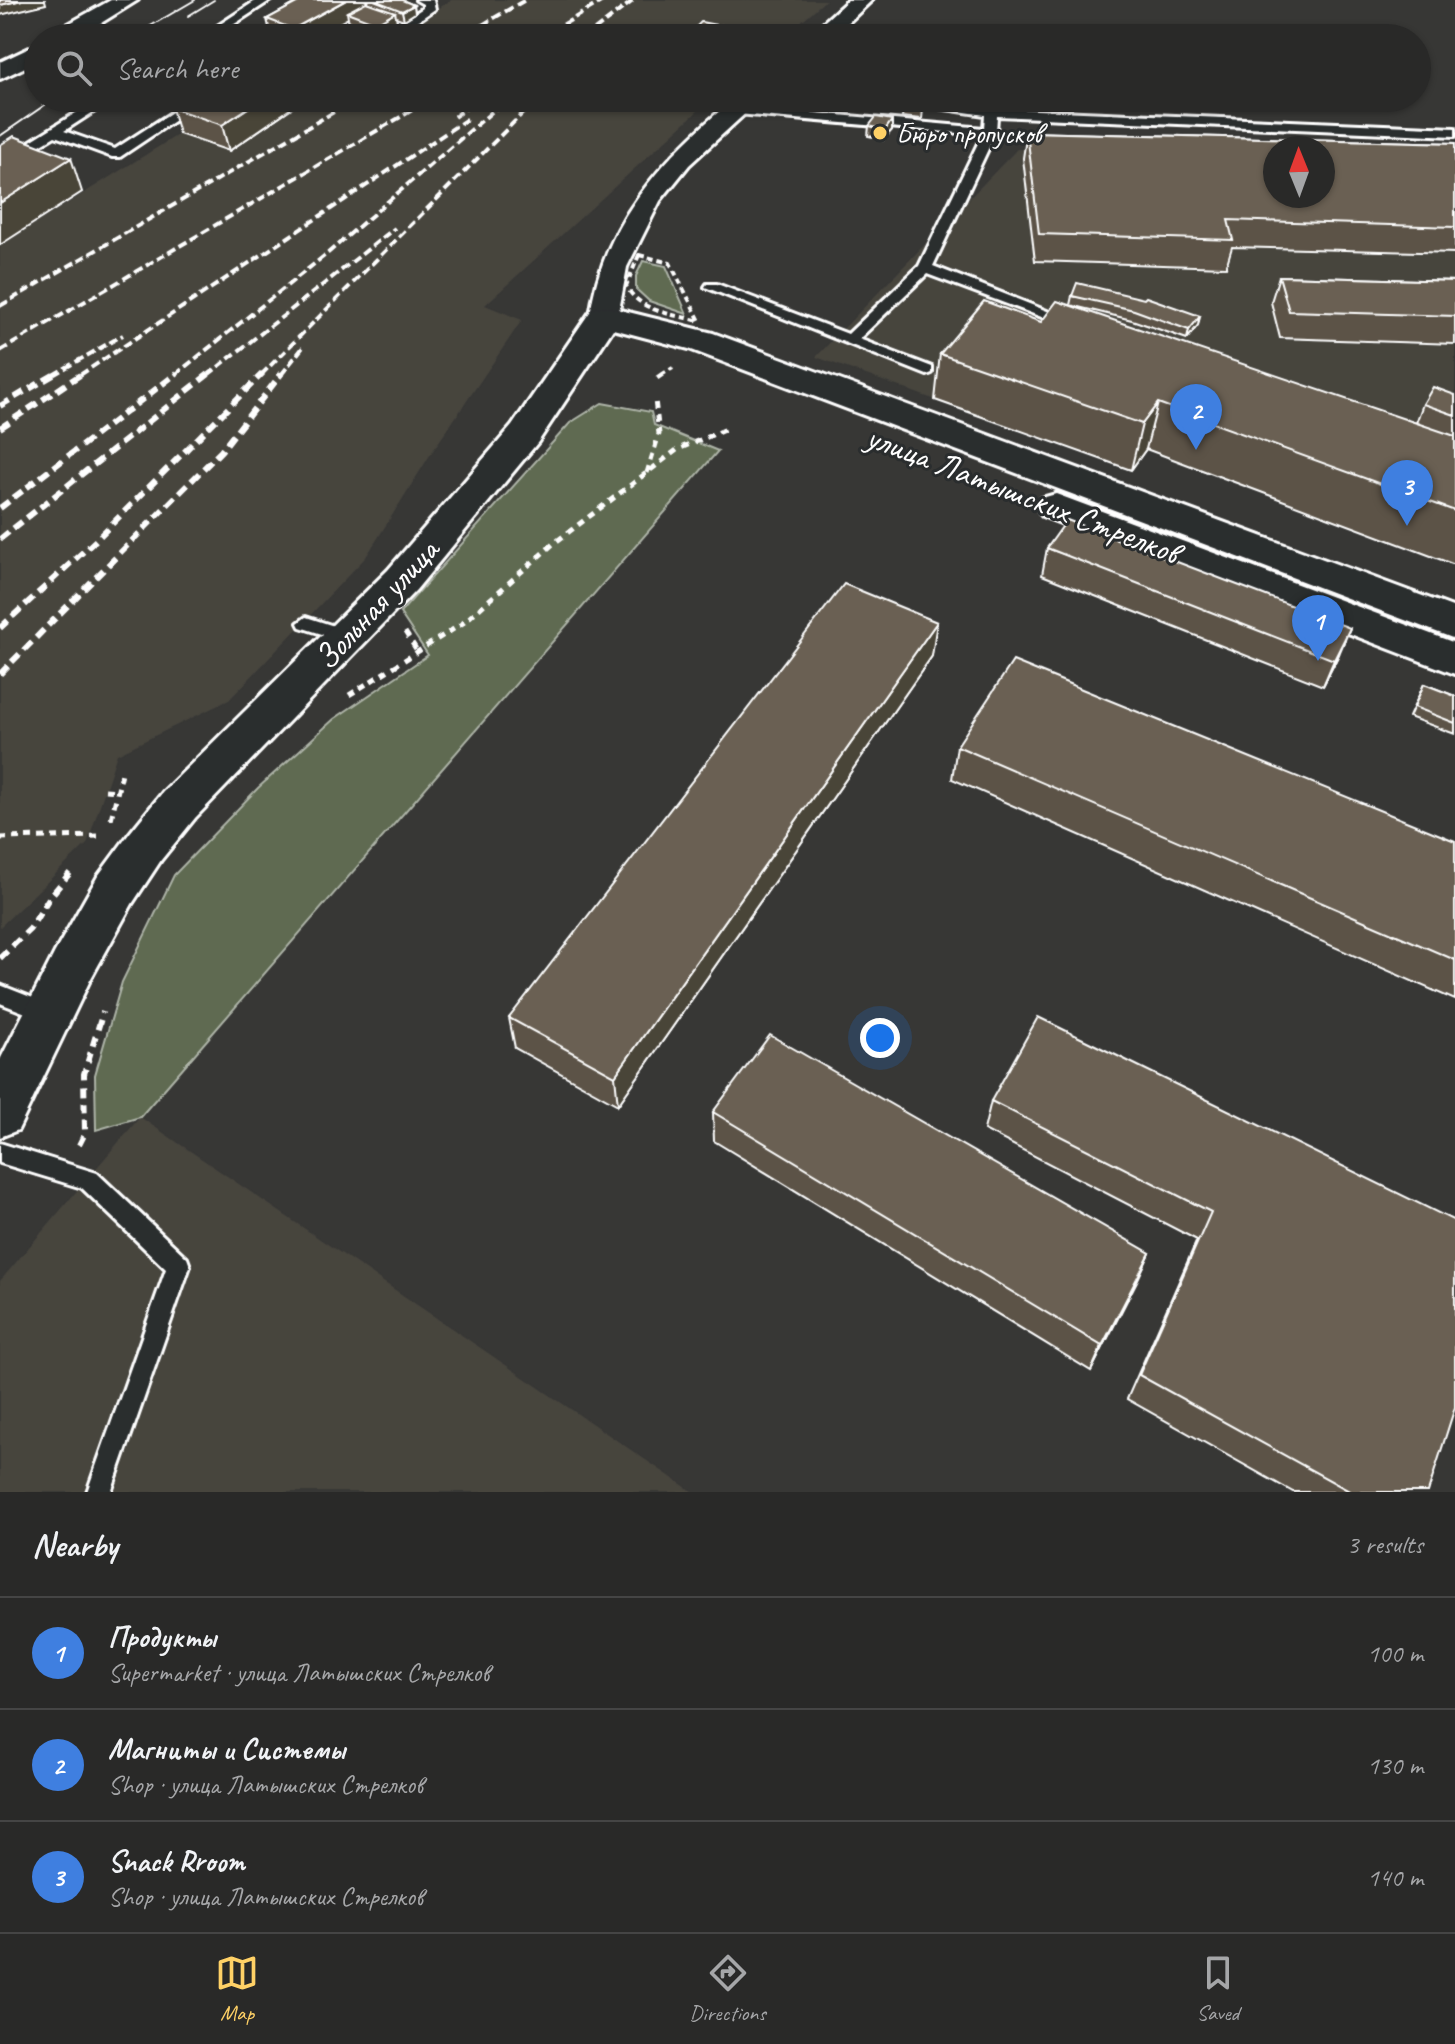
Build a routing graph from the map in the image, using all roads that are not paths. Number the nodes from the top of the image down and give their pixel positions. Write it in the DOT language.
graph roads {
  1 [pos="127,0"];
  2 [pos="265,0"];
  3 [pos="422,0"];
  4 [pos="861,0"];
  5 [pos="85,24"];
  6 [pos="227,24"];
  7 [pos="406,24"];
  8 [pos="834,24"];
  9 [pos="24,59"];
  10 [pos="0,72"];
  11 [pos="87,112"];
  12 [pos="180,112"];
  13 [pos="733,112"];
  14 [pos="814,112"];
  15 [pos="991,112"];
  16 [pos="55,132"];
  17 [pos="990,132"];
  18 [pos="1455,132"];
  19 [pos="0,165"];
  20 [pos="925,268"];
  21 [pos="712,287"];
  22 [pos="596,328"];
  23 [pos="1087,329"];
  24 [pos="851,339"];
  25 [pos="927,370"];
  26 [pos="306,623"];
  27 [pos="1455,624"];
  28 [pos="347,636"];
  29 [pos="1455,659"];
  30 [pos="0,994"];
  31 [pos="49,1013"];
  32 [pos="0,1113"];
  33 [pos="0,1153"];
  34 [pos="99,1492"];
  1 -- 5 [label="street"];
  2 -- 6 [label="lane"];
  3 -- 7 [label="lane"];
  4 -- 8 [label="street"];
  9 -- 10 [label="street"];
  11 -- 16 [label="lane"];
  12 -- 16 [label="lane"];
  13 -- 22 [label="street, Зольная улица"];
  14 -- 17 [label="lane"];
  15 -- 17 [label="lane"];
  15 -- 18 [label="lane"];
  16 -- 19 [label="lane"];
  17 -- 20 [label="lane"];
  20 -- 23 [label="lane"];
  20 -- 24 [label="lane"];
  21 -- 24 [label="lane"];
  22 -- 27 [label="street, улица Латышских Стрелков"];
  22 -- 28 [label="street, Зольная улица"];
  22 -- 29 [label="street, улица Латышских Стрелков"];
  24 -- 25 [label="lane"];
  26 -- 28 [label="lane"];
  28 -- 31 [label="street, Зольная улица"];
  30 -- 31 [label="lane"];
  31 -- 32 [label="street, Зольная улица"];
  33 -- 34 [label="lane"];
}
